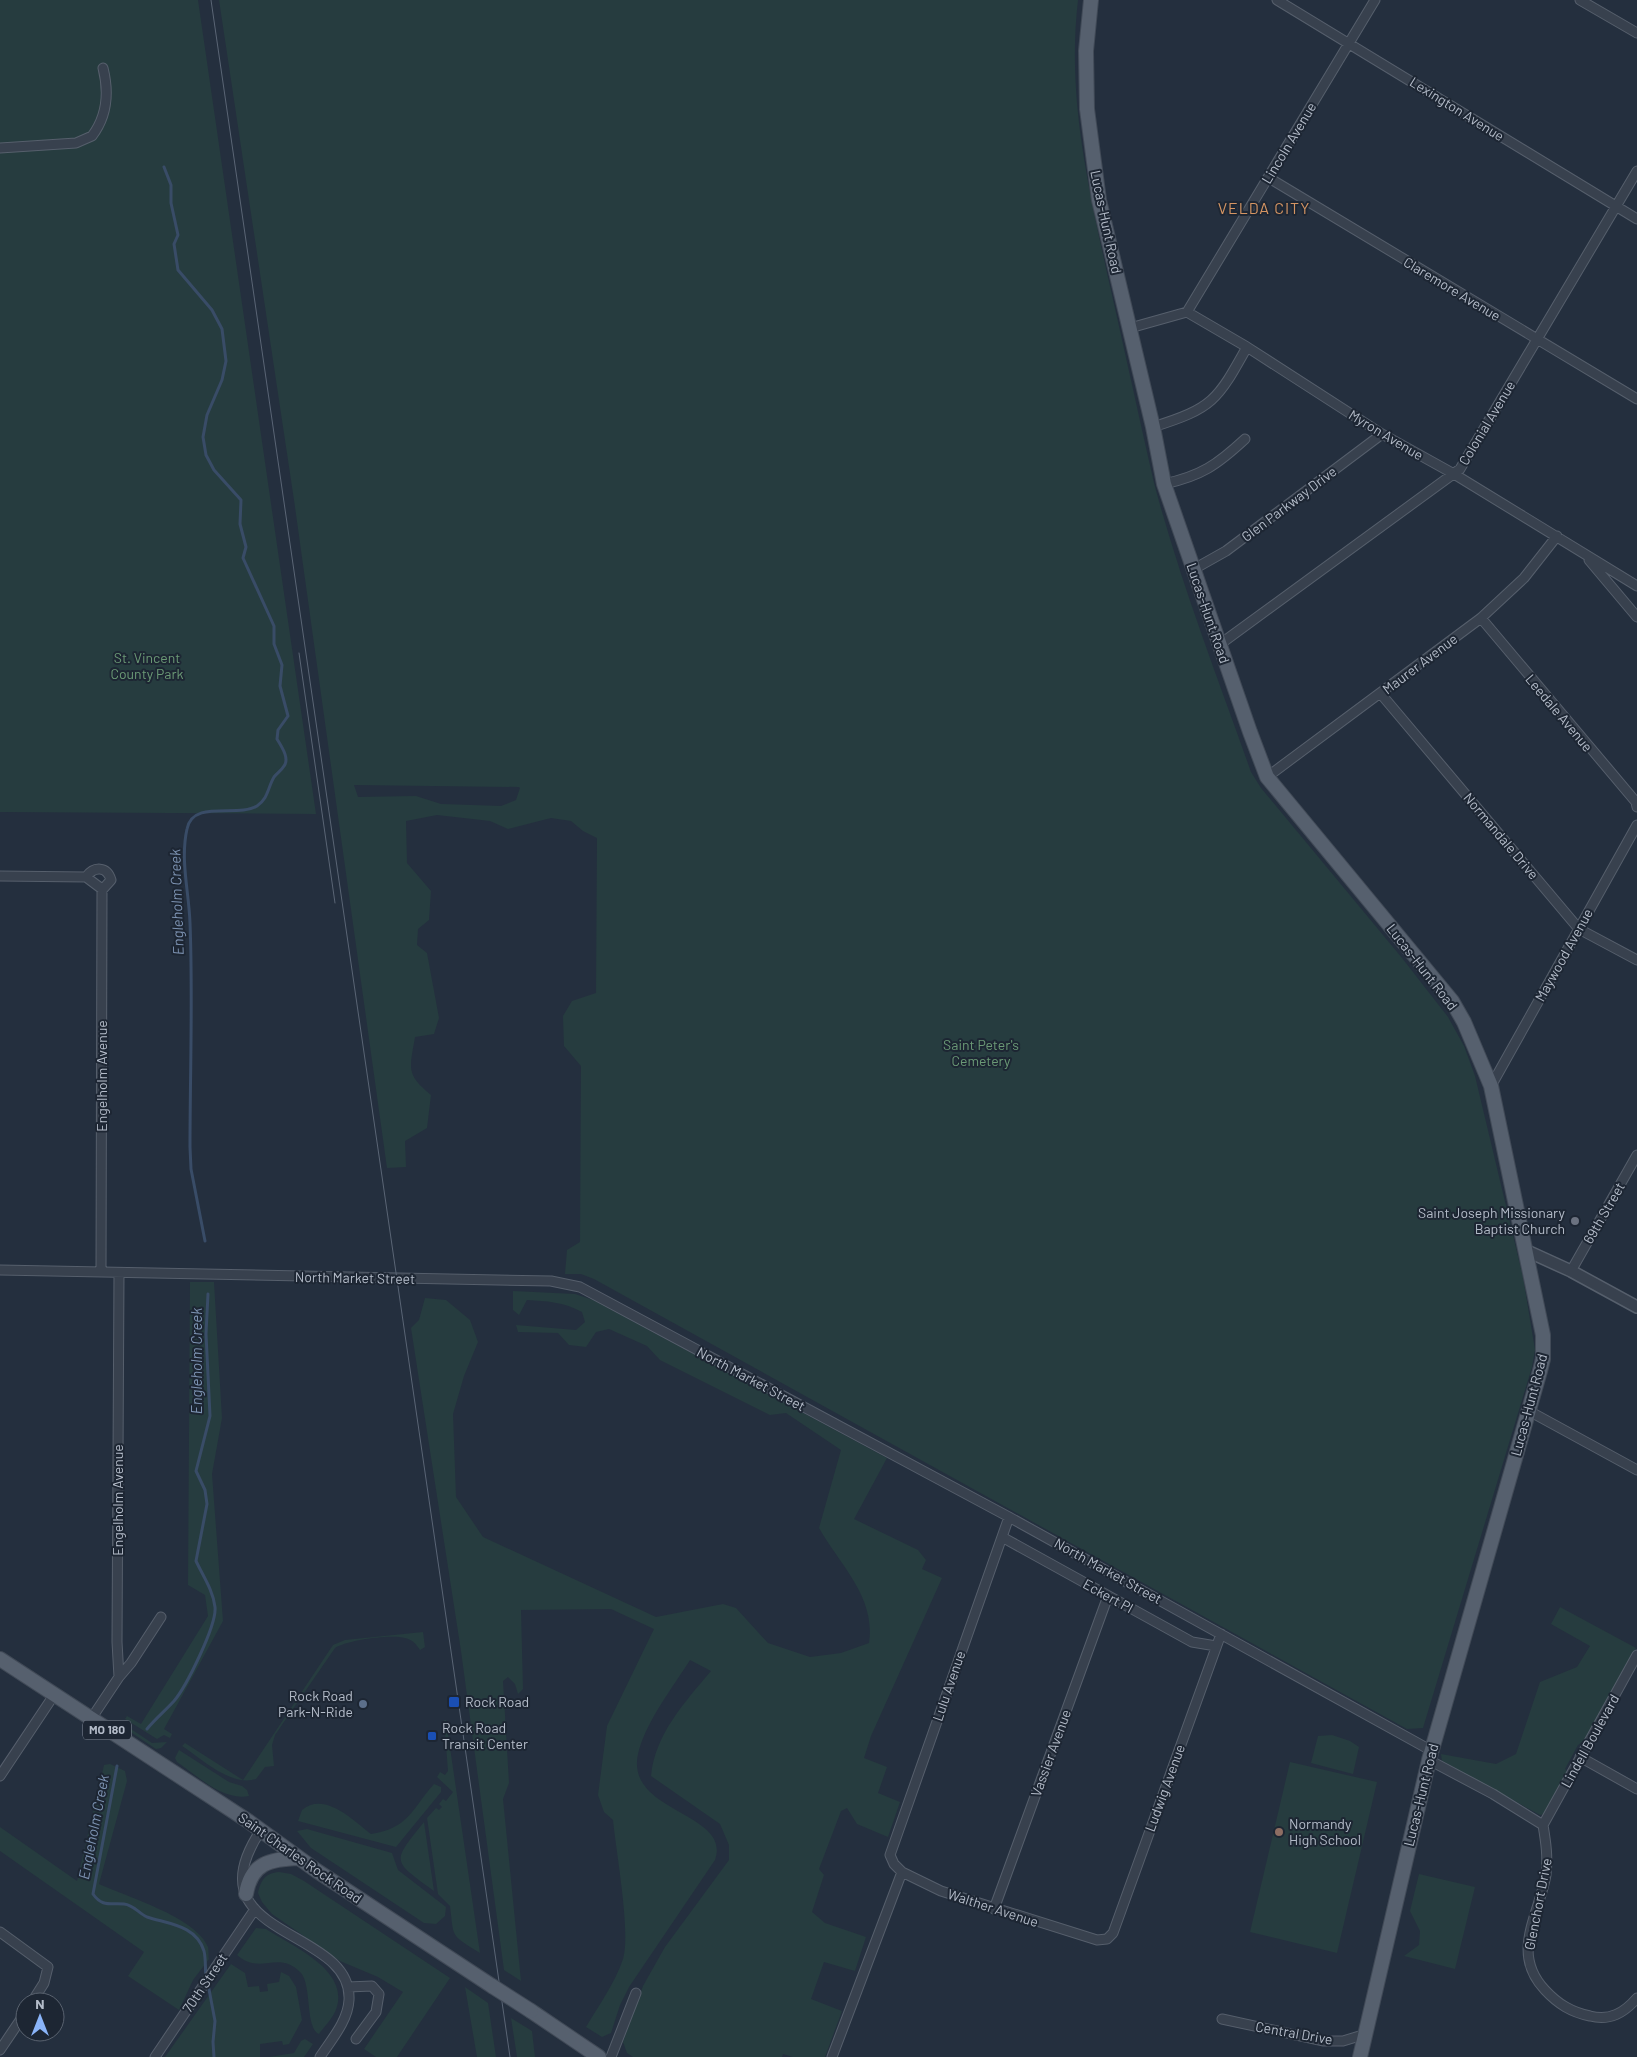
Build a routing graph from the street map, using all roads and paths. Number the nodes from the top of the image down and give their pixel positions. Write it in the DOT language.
graph roads {
  1 [pos="1091,0"];
  2 [pos="1277,0"];
  3 [pos="1375,0"];
  4 [pos="1580,0"];
  5 [pos="1637,34"];
  6 [pos="1348,42"];
  7 [pos="103,68"];
  8 [pos="0,148"];
  9 [pos="1637,171"];
  10 [pos="1268,178"];
  11 [pos="1615,207"];
  12 [pos="1637,219"];
  13 [pos="1187,312"];
  14 [pos="1130,328"];
  15 [pos="1536,340"];
  16 [pos="1247,347"];
  17 [pos="1637,400"];
  18 [pos="1153,426"];
  19 [pos="1382,434"];
  20 [pos="1245,439"];
  21 [pos="1454,474"];
  22 [pos="1164,484"];
  23 [pos="1557,536"];
  24 [pos="1584,554"];
  25 [pos="1194,569"];
  26 [pos="1637,586"];
  27 [pos="1637,617"];
  28 [pos="1481,618"];
  29 [pos="1219,645"];
  30 [pos="1381,694"];
  31 [pos="1267,777"];
  32 [pos="1637,807"];
  33 [pos="1637,825"];
  34 [pos="0,876"];
  35 [pos="86,877"];
  36 [pos="99,887"];
  37 [pos="1579,929"];
  38 [pos="1637,960"];
  39 [pos="1490,1086"];
  40 [pos="1637,1155"];
  41 [pos="1525,1250"];
  42 [pos="0,1270"];
  43 [pos="1571,1271"];
  44 [pos="101,1272"];
  45 [pos="119,1273"];
  46 [pos="1637,1307"];
  47 [pos="1529,1411"];
  48 [pos="1637,1470"];
  49 [pos="1009,1517"];
  50 [pos="1002,1537"];
  51 [pos="1108,1596"];
  52 [pos="161,1617"];
  53 [pos="1221,1634"];
  54 [pos="1216,1646"];
  55 [pos="1637,1655"];
  56 [pos="0,1659"];
  57 [pos="119,1677"];
  58 [pos="54,1695"];
  59 [pos="91,1719"];
  60 [pos="1430,1755"];
  61 [pos="1580,1757"];
  62 [pos="0,1776"];
  63 [pos="1637,1789"];
  64 [pos="1543,1825"];
  65 [pos="261,1830"];
  66 [pos="890,1855"];
  67 [pos="299,1858"];
  68 [pos="902,1872"];
  69 [pos="246,1894"];
  70 [pos="255,1909"];
  71 [pos="994,1909"];
  72 [pos="0,1932"];
  73 [pos="1107,1939"];
  74 [pos="348,1987"];
  75 [pos="39,1992"];
  76 [pos="636,1993"];
  77 [pos="1637,1998"];
  78 [pos="1222,2019"];
  79 [pos="15,2028"];
  80 [pos="1366,2034"];
  81 [pos="356,2039"];
  82 [pos="0,2050"];
  83 [pos="155,2057"];
  84 [pos="320,2057"];
  85 [pos="599,2057"];
  86 [pos="611,2057"];
  87 [pos="832,2057"];
  88 [pos="1360,2057"];
  1 -- 14 [label="main road, Lucas-Hunt Road"];
  2 -- 6 [label="street, Lexington Avenue"];
  3 -- 6 [label="street, Lincoln Avenue"];
  4 -- 5 [label="street"];
  6 -- 10 [label="street, Lincoln Avenue"];
  6 -- 11 [label="street, Lexington Avenue"];
  7 -- 8 [label="street"];
  9 -- 11 [label="street, Colonial Avenue"];
  10 -- 13 [label="street, Lincoln Avenue"];
  10 -- 15 [label="street, Claremore Avenue"];
  11 -- 12 [label="street, Lexington Avenue"];
  11 -- 15 [label="street, Colonial Avenue"];
  13 -- 14 [label="street"];
  13 -- 16 [label="street, Myron Avenue"];
  14 -- 18 [label="main road, Lucas-Hunt Road"];
  15 -- 17 [label="street, Claremore Avenue"];
  15 -- 21 [label="street, Colonial Avenue"];
  16 -- 18 [label="street"];
  16 -- 19 [label="street, Myron Avenue"];
  18 -- 22 [label="main road, Lucas-Hunt Road"];
  19 -- 21 [label="street, Myron Avenue"];
  19 -- 25 [label="street, Glen Parkway Drive"];
  20 -- 22 [label="street"];
  21 -- 23 [label="street, Myron Avenue"];
  21 -- 29 [label="street, Colonial Avenue"];
  22 -- 25 [label="main road, Lucas-Hunt Road"];
  23 -- 24 [label="street, Myron Avenue"];
  23 -- 28 [label="street, Maurer Avenue"];
  24 -- 26 [label="street, Myron Avenue"];
  24 -- 27 [label="street"];
  25 -- 29 [label="main road, Lucas-Hunt Road"];
  28 -- 30 [label="street, Maurer Avenue"];
  28 -- 32 [label="street, Leedale Avenue"];
  29 -- 31 [label="main road, Lucas-Hunt Road"];
  30 -- 31 [label="street, Maurer Avenue"];
  30 -- 37 [label="street, Normandale Drive"];
  31 -- 39 [label="main road, Lucas-Hunt Road"];
  33 -- 37 [label="street, Maywood Avenue"];
  34 -- 35 [label="street"];
  35 -- 36 [label="street"];
  35 -- 36 [label="street, Engelholm Avenue"];
  36 -- 44 [label="street, Engelholm Avenue"];
  37 -- 38 [label="street, Normandale Drive"];
  37 -- 39 [label="street, Maywood Avenue"];
  39 -- 41 [label="main road, Lucas-Hunt Road"];
  40 -- 43 [label="street, 69th Street"];
  41 -- 43 [label="street"];
  41 -- 47 [label="main road, Lucas-Hunt Road"];
  42 -- 44 [label="street, North Market Street"];
  43 -- 46 [label="street"];
  44 -- 45 [label="street, North Market Street"];
  45 -- 49 [label="street, North Market Street"];
  45 -- 57 [label="street, Engelholm Avenue"];
  47 -- 48 [label="street"];
  47 -- 60 [label="main road, Lucas-Hunt Road"];
  49 -- 50 [label="street, Lulu Avenue"];
  49 -- 53 [label="street, North Market Street"];
  50 -- 51 [label="street, Eckert Pl"];
  50 -- 66 [label="street, Lulu Avenue"];
  51 -- 54 [label="street, Eckert Pl"];
  51 -- 71 [label="street, Vassier Avenue"];
  52 -- 57 [label="street"];
  53 -- 54 [label="street, Ludwig Avenue"];
  53 -- 60 [label="street, North Market Street"];
  54 -- 73 [label="street, Ludwig Avenue"];
  55 -- 61 [label="street, Lindell Boulevard"];
  56 -- 58 [label="main road, Saint Charles Rock Road / MO 180"];
  57 -- 59 [label="street"];
  58 -- 59 [label="main road, Saint Charles Rock Road / MO 180"];
  58 -- 62 [label="street"];
  59 -- 65 [label="main road, Saint Charles Rock Road / MO 180"];
  60 -- 64 [label="street, North Market Street"];
  60 -- 80 [label="main road, Lucas-Hunt Road"];
  61 -- 63 [label="street"];
  61 -- 64 [label="street, Lindell Boulevard"];
  64 -- 77 [label="street, Glenchort Drive"];
  65 -- 67 [label="main road, Saint Charles Rock Road / MO 180"];
  65 -- 69 [label="street"];
  66 -- 68 [label="street, Walther Avenue"];
  67 -- 69 [label="main road"];
  67 -- 85 [label="main road, Saint Charles Rock Road / MO 180, bridge"];
  68 -- 71 [label="street, Walther Avenue"];
  68 -- 87 [label="street"];
  69 -- 70 [label="street"];
  70 -- 74 [label="street"];
  70 -- 83 [label="street, 70th Street"];
  71 -- 73 [label="street, Walther Avenue"];
  72 -- 75 [label="street"];
  74 -- 81 [label="street"];
  74 -- 84 [label="street"];
  76 -- 86 [label="street"];
  78 -- 80 [label="street, Central Drive"];
  79 -- 82 [label="street"];
  80 -- 88 [label="main road, Lucas-Hunt Road"];
}
